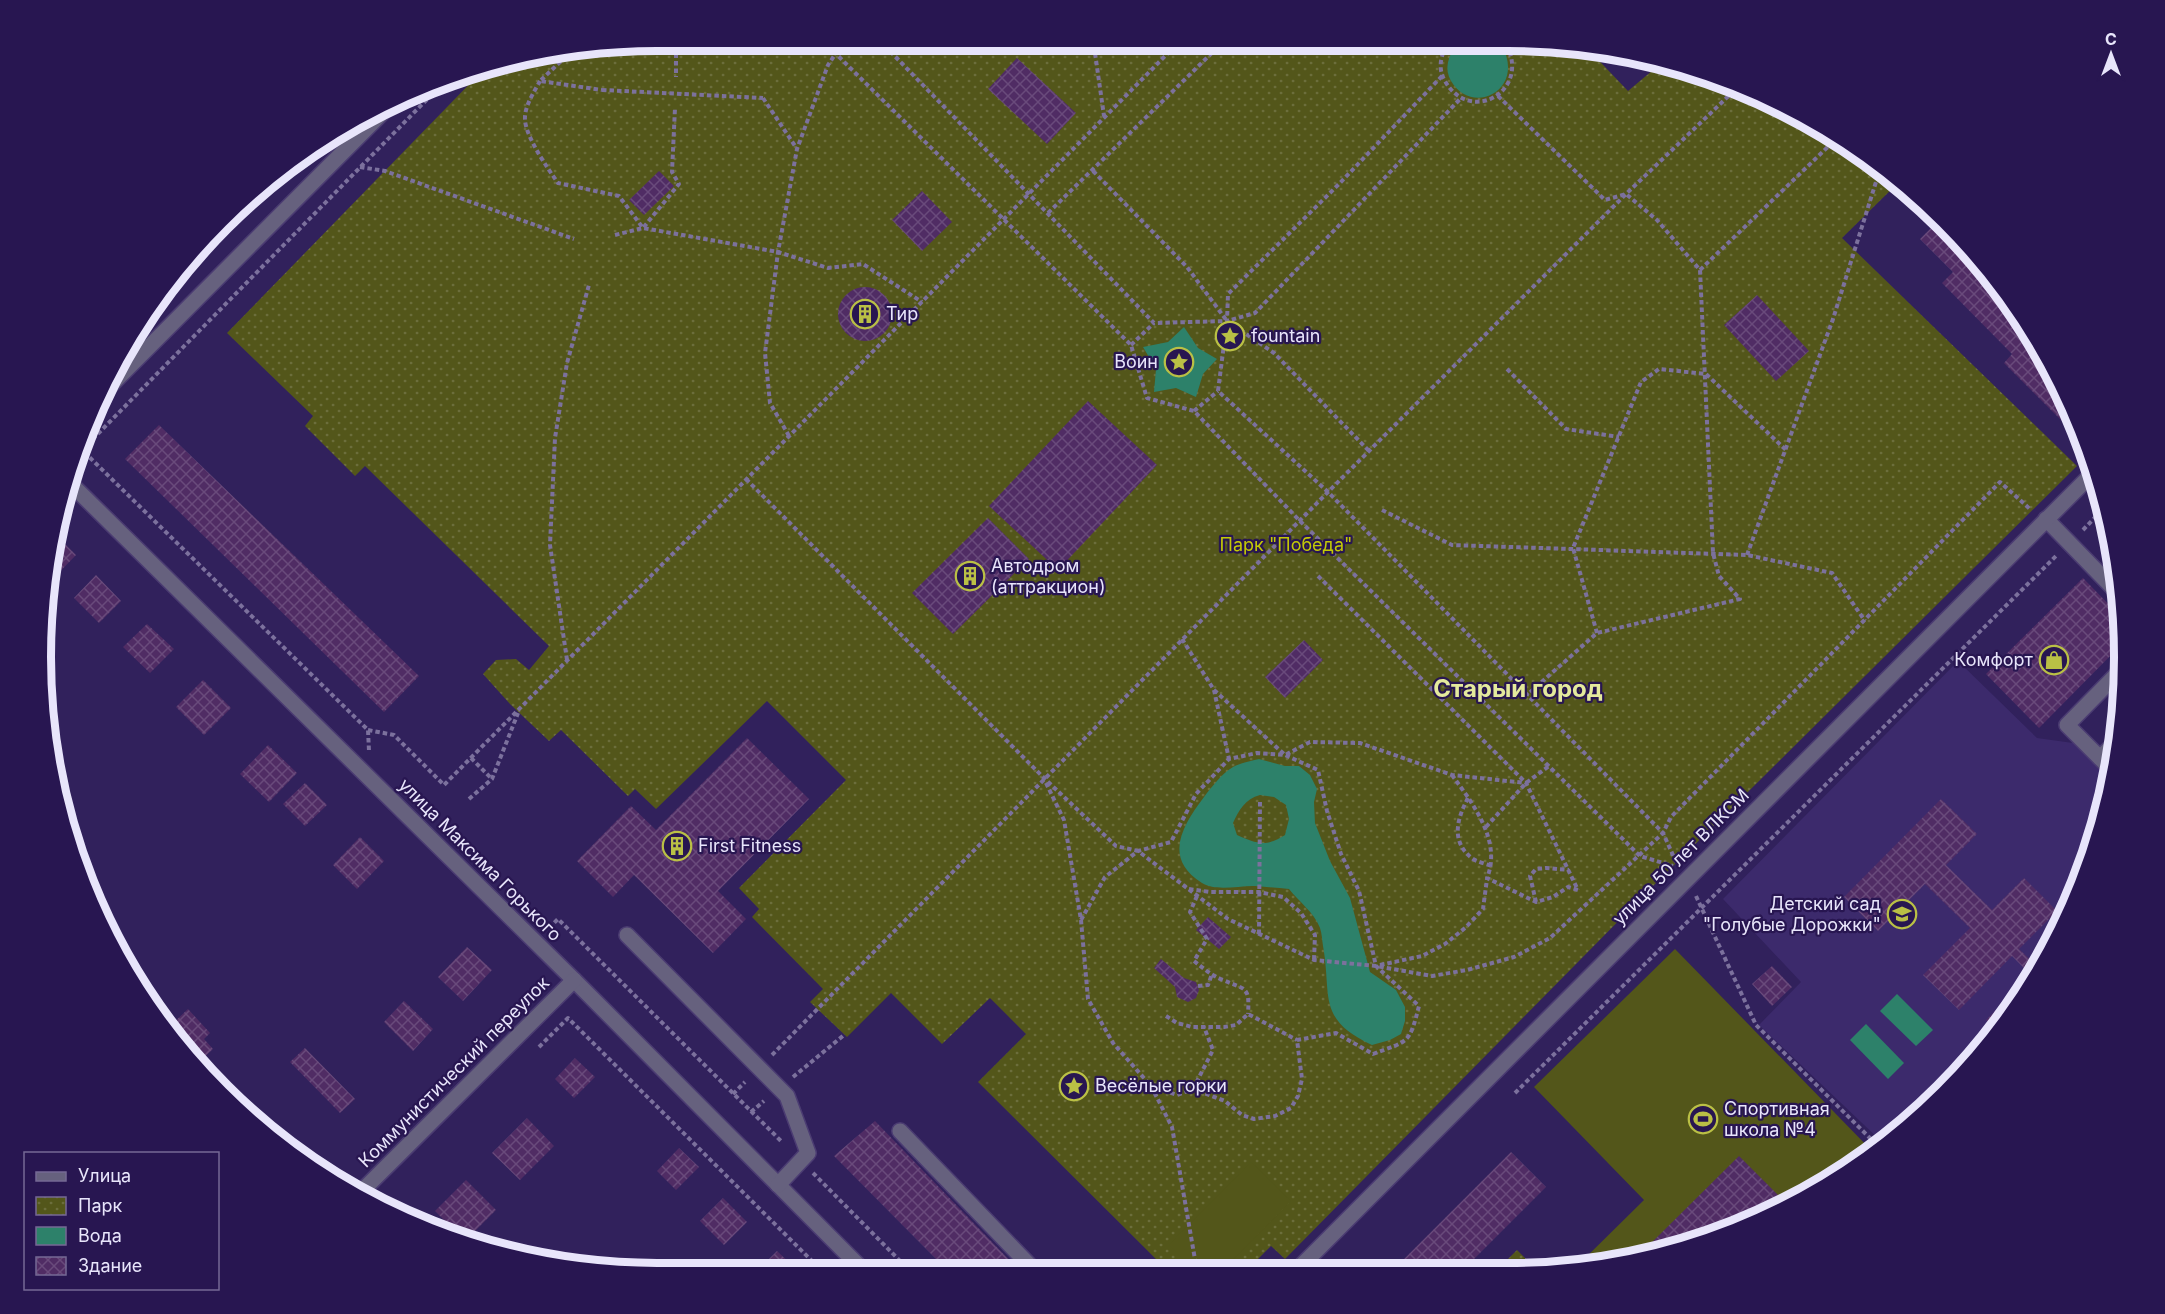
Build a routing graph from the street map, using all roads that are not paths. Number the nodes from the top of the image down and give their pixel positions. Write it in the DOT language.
graph roads {
  1 [pos="374,121"];
  2 [pos="120,376"];
  3 [pos="2087,479"];
  4 [pos="75,488"];
  5 [pos="2046,519"];
  6 [pos="2110,584"];
  7 [pos="2113,678"];
  8 [pos="2104,762"];
  9 [pos="627,935"];
  10 [pos="574,980"];
  11 [pos="900,1131"];
  12 [pos="778,1185"];
  13 [pos="365,1188"];
  14 [pos="856,1263"];
  15 [pos="1027,1263"];
  16 [pos="1304,1263"];
  1 -- 2 [label="street"];
  3 -- 5 [label="street, улица 50 лет ВЛКСМ"];
  4 -- 10 [label="street, улица Максима Горького"];
  5 -- 6 [label="street"];
  5 -- 16 [label="street, улица 50 лет ВЛКСМ"];
  7 -- 8 [label="street"];
  9 -- 12 [label="street"];
  10 -- 12 [label="street, улица Максима Горького"];
  10 -- 13 [label="street, Коммунистический переулок"];
  11 -- 15 [label="street"];
  12 -- 14 [label="street, улица Максима Горького"];
}
